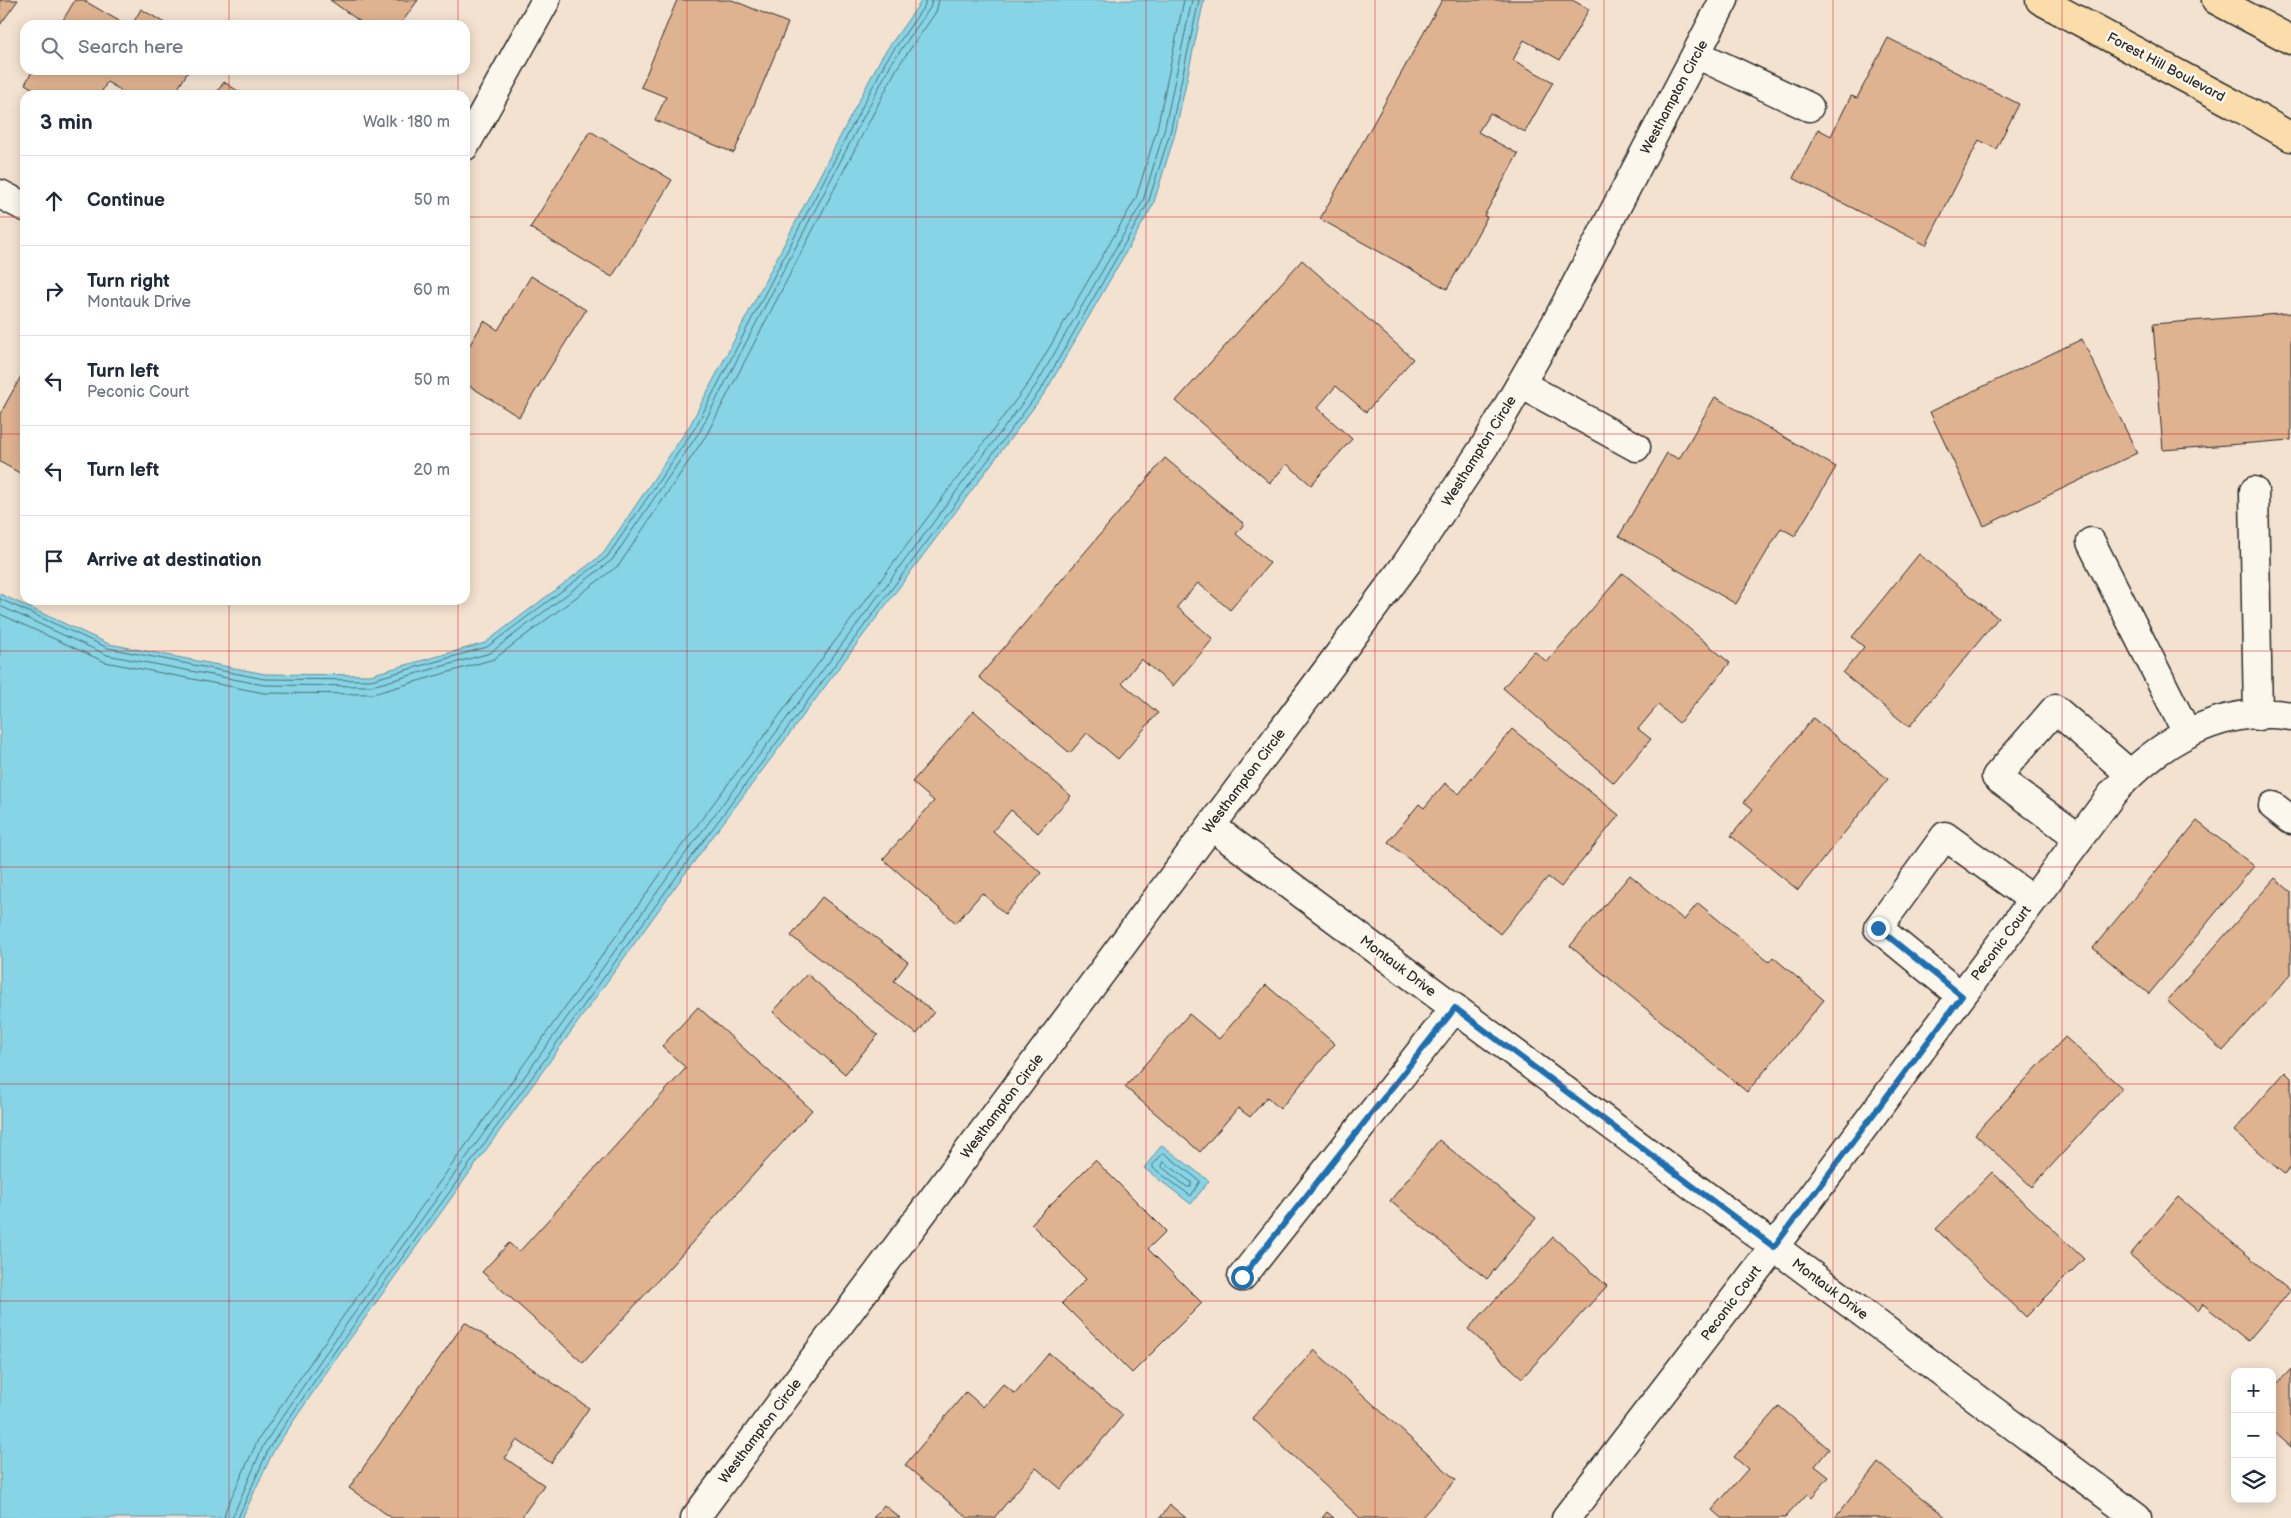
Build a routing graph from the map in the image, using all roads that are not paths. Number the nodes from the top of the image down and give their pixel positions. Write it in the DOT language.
graph roads {
  1 [pos="546,0"];
  2 [pos="1724,0"];
  3 [pos="2040,0"];
  4 [pos="2216,0"];
  5 [pos="2291,40"];
  6 [pos="1696,54"];
  7 [pos="1809,107"];
  8 [pos="470,137"];
  9 [pos="2291,137"];
  10 [pos="0,194"];
  11 [pos="20,204"];
  12 [pos="1521,384"];
  13 [pos="1636,447"];
  14 [pos="2254,491"];
  15 [pos="2091,542"];
  16 [pos="2258,716"];
  17 [pos="2291,716"];
  18 [pos="2187,733"];
  19 [pos="2130,774"];
  20 [pos="1211,826"];
  21 [pos="2079,838"];
  22 [pos="2033,900"];
  23 [pos="1962,996"];
  24 [pos="1455,1008"];
  25 [pos="1774,1247"];
  26 [pos="1242,1277"];
  27 [pos="695,1518"];
  28 [pos="1566,1518"];
  29 [pos="2138,1518"];
  1 -- 8 [label="street"];
  2 -- 6 [label="street, Westhampton Circle"];
  3 -- 9 [label="main road, Forest Hill Boulevard"];
  4 -- 5 [label="main road"];
  6 -- 7 [label="street"];
  6 -- 12 [label="street, Westhampton Circle"];
  10 -- 11 [label="street"];
  12 -- 13 [label="street"];
  12 -- 20 [label="street, Westhampton Circle"];
  14 -- 16 [label="street"];
  15 -- 18 [label="street"];
  16 -- 17 [label="street, Peconic Court"];
  16 -- 18 [label="street, Peconic Court"];
  18 -- 19 [label="street, Peconic Court"];
  19 -- 21 [label="street, Peconic Court"];
  19 -- 21 [label="street"];
  20 -- 24 [label="street, Montauk Drive"];
  20 -- 27 [label="street, Westhampton Circle"];
  21 -- 22 [label="street, Peconic Court"];
  22 -- 23 [label="street, Peconic Court"];
  22 -- 23 [label="street"];
  23 -- 25 [label="street, Peconic Court"];
  24 -- 25 [label="street, Montauk Drive"];
  24 -- 26 [label="street"];
  25 -- 28 [label="street, Peconic Court"];
  25 -- 29 [label="street, Montauk Drive"];
}
